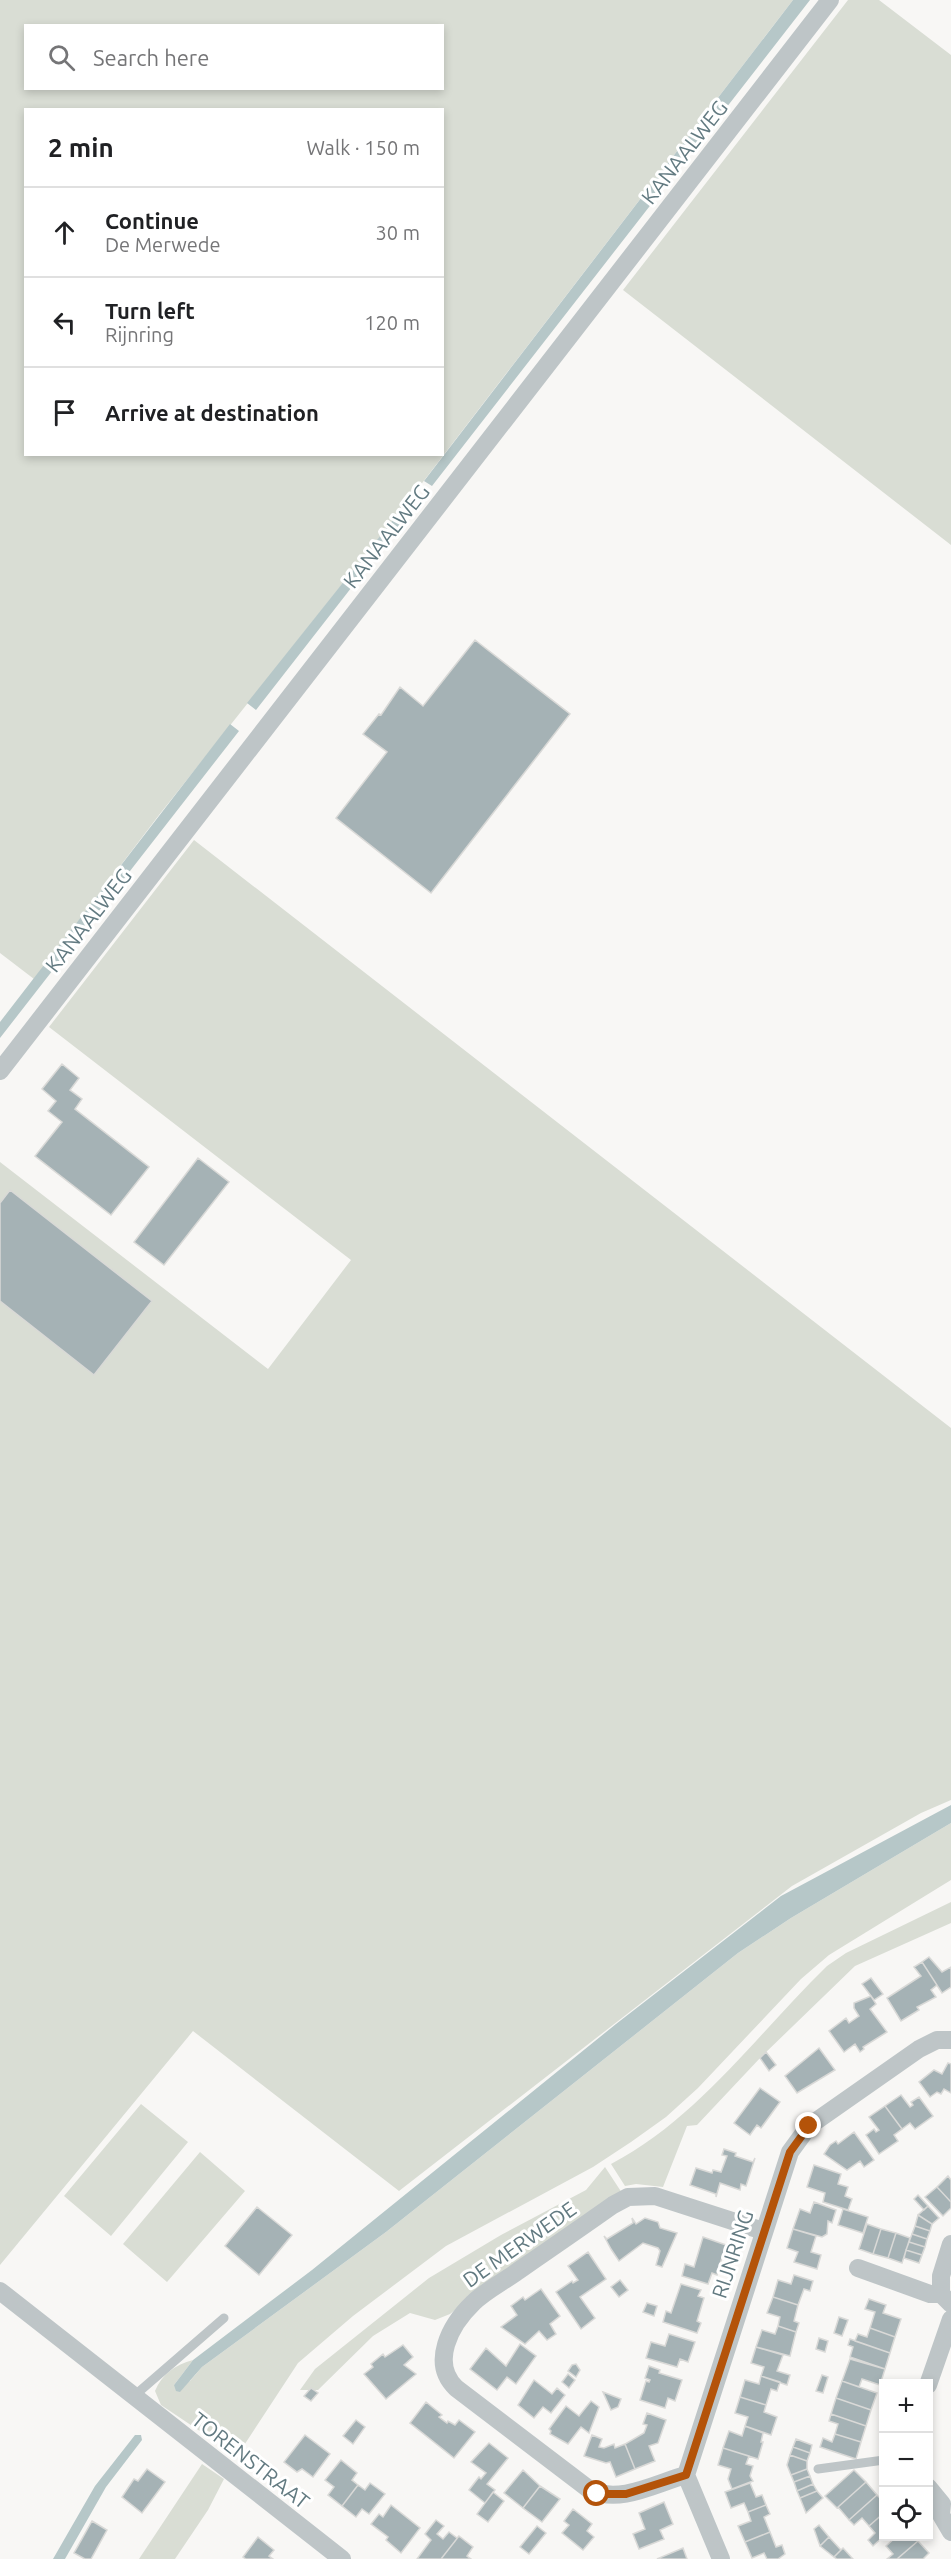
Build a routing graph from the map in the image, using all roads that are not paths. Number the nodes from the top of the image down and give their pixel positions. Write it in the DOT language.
graph roads {
  1 [pos="830,0"];
  2 [pos="0,1071"];
  3 [pos="951,2040"];
  4 [pos="763,2230"];
  5 [pos="951,2244"];
  6 [pos="858,2268"];
  7 [pos="0,2291"];
  8 [pos="946,2299"];
  9 [pos="225,2318"];
  10 [pos="951,2319"];
  11 [pos="930,2379"];
  12 [pos="134,2396"];
  13 [pos="879,2461"];
  14 [pos="819,2469"];
  15 [pos="686,2475"];
  16 [pos="933,2493"];
  17 [pos="951,2532"];
  18 [pos="342,2559"];
  19 [pos="721,2559"];
  1 -- 2 [label="street, KANAALWEG"];
  3 -- 4 [label="street, RIJNRING"];
  4 -- 15 [label="street, RIJNRING"];
  4 -- 15 [label="street, DE MERWEDE"];
  5 -- 8 [label="street"];
  6 -- 8 [label="street"];
  7 -- 12 [label="street, TORENSTRAAT"];
  9 -- 12 [label="lane"];
  10 -- 11 [label="street"];
  12 -- 18 [label="street, TORENSTRAAT"];
  13 -- 14 [label="lane"];
  15 -- 19 [label="street"];
  16 -- 17 [label="street"];
}
